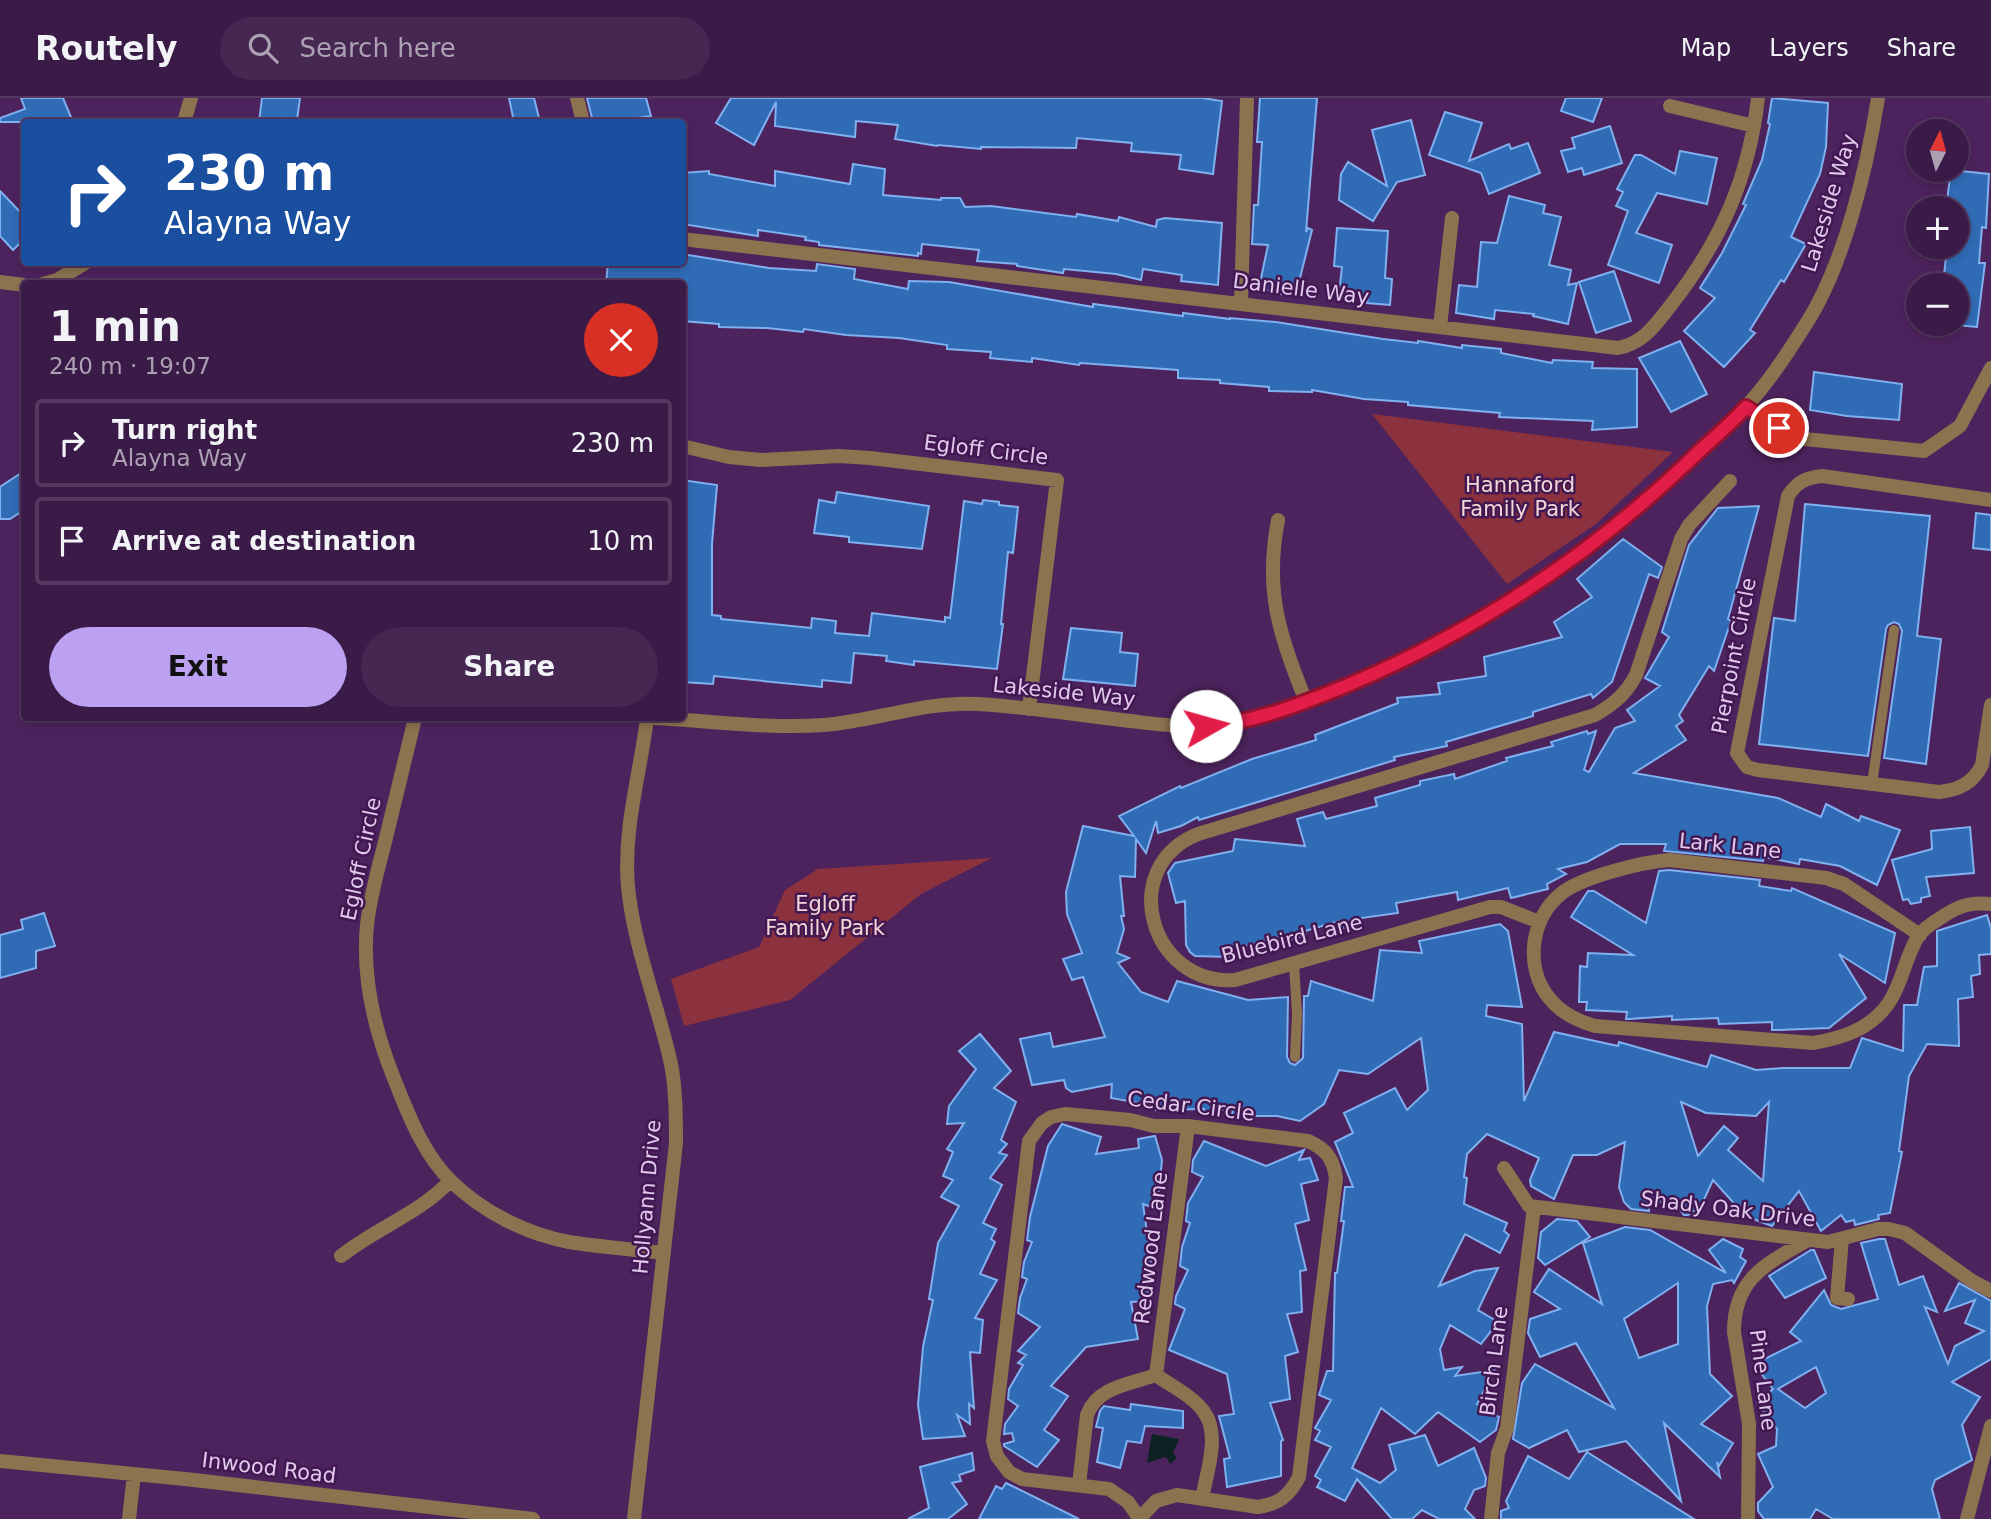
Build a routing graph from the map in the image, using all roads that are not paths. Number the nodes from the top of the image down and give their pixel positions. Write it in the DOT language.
graph roads {
  1 [pos="191,98"];
  2 [pos="577,98"];
  3 [pos="1247,98"];
  4 [pos="1758,98"];
  5 [pos="1878,98"];
  6 [pos="1670,106"];
  7 [pos="185,119"];
  8 [pos="582,119"];
  9 [pos="1754,126"];
  10 [pos="1452,218"];
  11 [pos="686,239"];
  12 [pos="80,266"];
  13 [pos="57,280"];
  14 [pos="0,282"];
  15 [pos="21,285"];
  16 [pos="1241,303"];
  17 [pos="1440,327"];
  18 [pos="1991,368"];
  19 [pos="1746,407"];
  20 [pos="686,447"];
  21 [pos="1730,481"];
  22 [pos="1991,500"];
  23 [pos="1278,520"];
  24 [pos="1894,630"];
  25 [pos="1306,702"];
  26 [pos="1991,705"];
  27 [pos="1030,709"];
  28 [pos="686,720"];
  29 [pos="414,721"];
  30 [pos="646,721"];
  31 [pos="1872,783"];
  32 [pos="1991,904"];
  33 [pos="1539,922"];
  34 [pos="1920,934"];
  35 [pos="1294,963"];
  36 [pos="1295,1056"];
  37 [pos="1188,1126"];
  38 [pos="1504,1168"];
  39 [pos="450,1181"];
  40 [pos="1534,1207"];
  41 [pos="1842,1239"];
  42 [pos="1808,1240"];
  43 [pos="664,1252"];
  44 [pos="341,1256"];
  45 [pos="1991,1291"];
  46 [pos="1848,1299"];
  47 [pos="1156,1375"];
  48 [pos="1991,1426"];
  49 [pos="0,1461"];
  50 [pos="134,1474"];
  51 [pos="1079,1485"];
  52 [pos="1202,1499"];
  53 [pos="129,1519"];
  54 [pos="533,1519"];
  55 [pos="634,1519"];
  56 [pos="1139,1519"];
  57 [pos="1491,1519"];
  58 [pos="1748,1519"];
  59 [pos="1966,1519"];
  1 -- 7 [label="street"];
  2 -- 8 [label="street"];
  3 -- 16 [label="street"];
  4 -- 9 [label="street, Danielle Way"];
  5 -- 19 [label="street, Lakeside Way"];
  6 -- 9 [label="street"];
  9 -- 17 [label="street, Danielle Way"];
  10 -- 17 [label="street"];
  11 -- 16 [label="street, Danielle Way"];
  12 -- 13 [label="street"];
  14 -- 15 [label="street"];
  16 -- 17 [label="street, Danielle Way"];
  18 -- 19 [label="street"];
  19 -- 25 [label="street, Lakeside Way"];
  20 -- 27 [label="street, Egloff Circle"];
  21 -- 35 [label="street, Bluebird Lane"];
  22 -- 31 [label="street, Pierpoint Circle"];
  23 -- 25 [label="street"];
  24 -- 31 [label="lane"];
  25 -- 27 [label="street, Lakeside Way"];
  26 -- 31 [label="street, Pierpoint Circle"];
  27 -- 28 [label="street, Lakeside Way"];
  29 -- 39 [label="street, Egloff Circle"];
  30 -- 43 [label="street, Hollyann Drive"];
  32 -- 34 [label="street"];
  33 -- 34 [label="street, Lark Lane"];
  33 -- 34 [label="street"];
  33 -- 35 [label="street, Bluebird Lane"];
  35 -- 36 [label="lane"];
  37 -- 47 [label="street, Redwood Lane"];
  37 -- 51 [label="street, Cedar Circle"];
  37 -- 52 [label="street, Cedar Circle"];
  38 -- 40 [label="street"];
  39 -- 43 [label="street, Egloff Circle"];
  39 -- 44 [label="street"];
  40 -- 42 [label="street, Shady Oak Drive"];
  40 -- 57 [label="street, Birch Lane"];
  41 -- 42 [label="street, Shady Oak Drive"];
  41 -- 45 [label="street, Shady Oak Drive"];
  41 -- 46 [label="street"];
  42 -- 58 [label="street, Pine Lane"];
  43 -- 55 [label="street, Hollyann Drive"];
  47 -- 51 [label="street"];
  47 -- 52 [label="street"];
  48 -- 59 [label="street"];
  49 -- 50 [label="street, Inwood Road"];
  50 -- 53 [label="street"];
  50 -- 54 [label="street, Inwood Road"];
  51 -- 56 [label="street, Cedar Circle"];
  52 -- 56 [label="street, Cedar Circle"];
}
